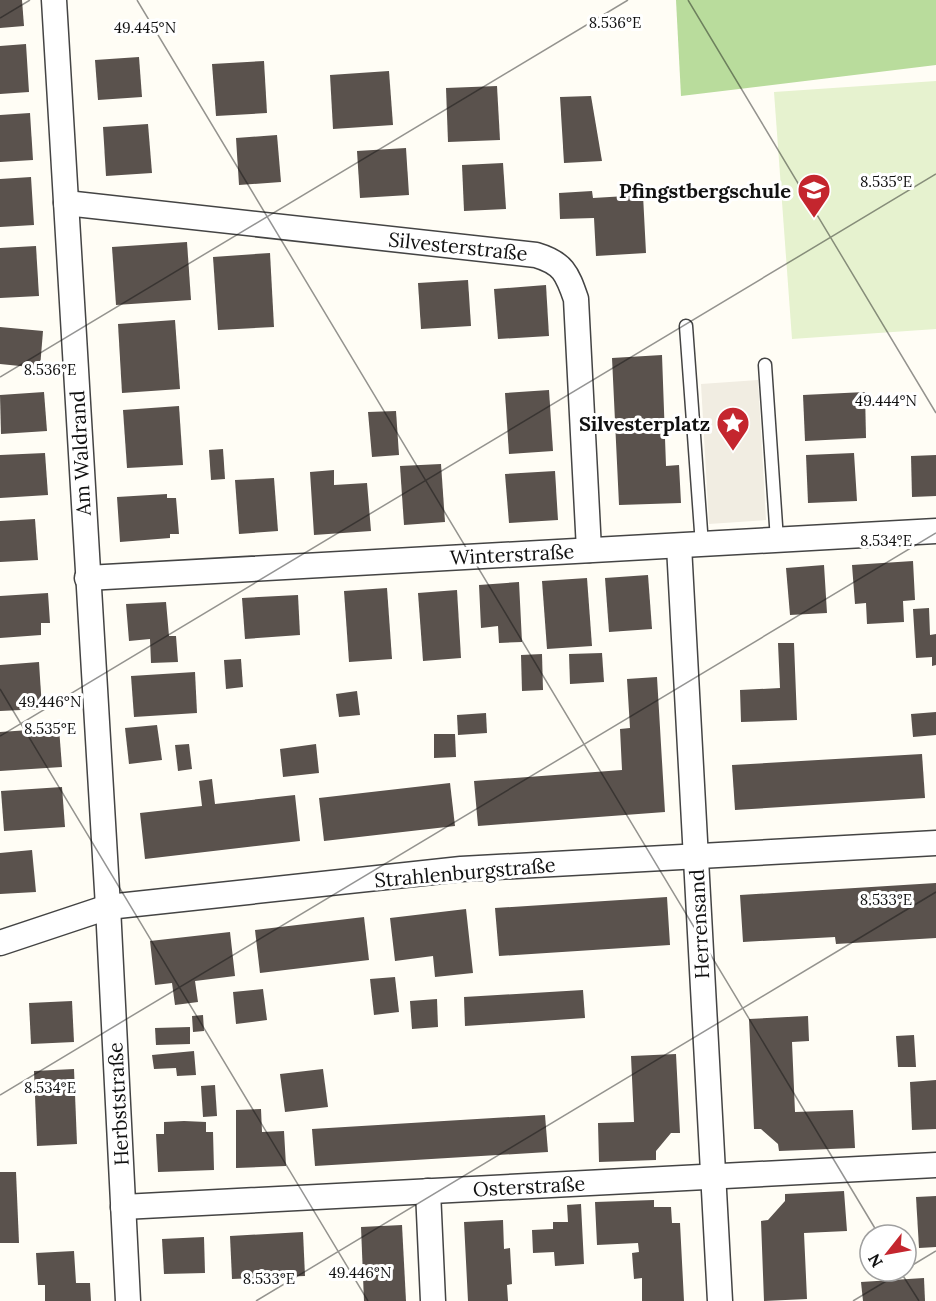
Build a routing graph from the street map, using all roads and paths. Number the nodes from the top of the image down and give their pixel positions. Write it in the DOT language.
graph roads {
  1 [pos="54,0"];
  2 [pos="66,203"];
  3 [pos="686,326"];
  4 [pos="765,365"];
  5 [pos="936,531"];
  6 [pos="777,540"];
  7 [pos="690,545"];
  8 [pos="589,550"];
  9 [pos="87,578"];
  10 [pos="936,843"];
  11 [pos="695,856"];
  12 [pos="108,907"];
  13 [pos="0,944"];
  14 [pos="936,1164"];
  15 [pos="714,1177"];
  16 [pos="428,1191"];
  17 [pos="123,1207"];
  18 [pos="128,1301"];
  19 [pos="433,1301"];
  20 [pos="720,1301"];
  1 -- 2 [label="street, Am Waldrand"];
  2 -- 8 [label="street, Silvesterstraße"];
  2 -- 9 [label="street, Am Waldrand"];
  3 -- 7 [label="lane"];
  4 -- 6 [label="lane"];
  5 -- 6 [label="street, Winterstraße"];
  6 -- 7 [label="street, Winterstraße"];
  7 -- 8 [label="street, Winterstraße"];
  7 -- 11 [label="street, Herrensand"];
  8 -- 9 [label="street, Winterstraße"];
  9 -- 12 [label="street, Am Waldrand"];
  10 -- 11 [label="street, Strahlenburgstraße"];
  11 -- 12 [label="street, Strahlenburgstraße"];
  11 -- 15 [label="street, Herrensand"];
  12 -- 13 [label="street, Strahlenburgstraße"];
  12 -- 17 [label="street, Herbststraße"];
  14 -- 15 [label="street, Osterstraße"];
  15 -- 16 [label="street, Osterstraße"];
  15 -- 20 [label="street, Herrensand"];
  16 -- 17 [label="street, Osterstraße"];
  16 -- 19 [label="street"];
  17 -- 18 [label="street, Herbststraße"];
}
